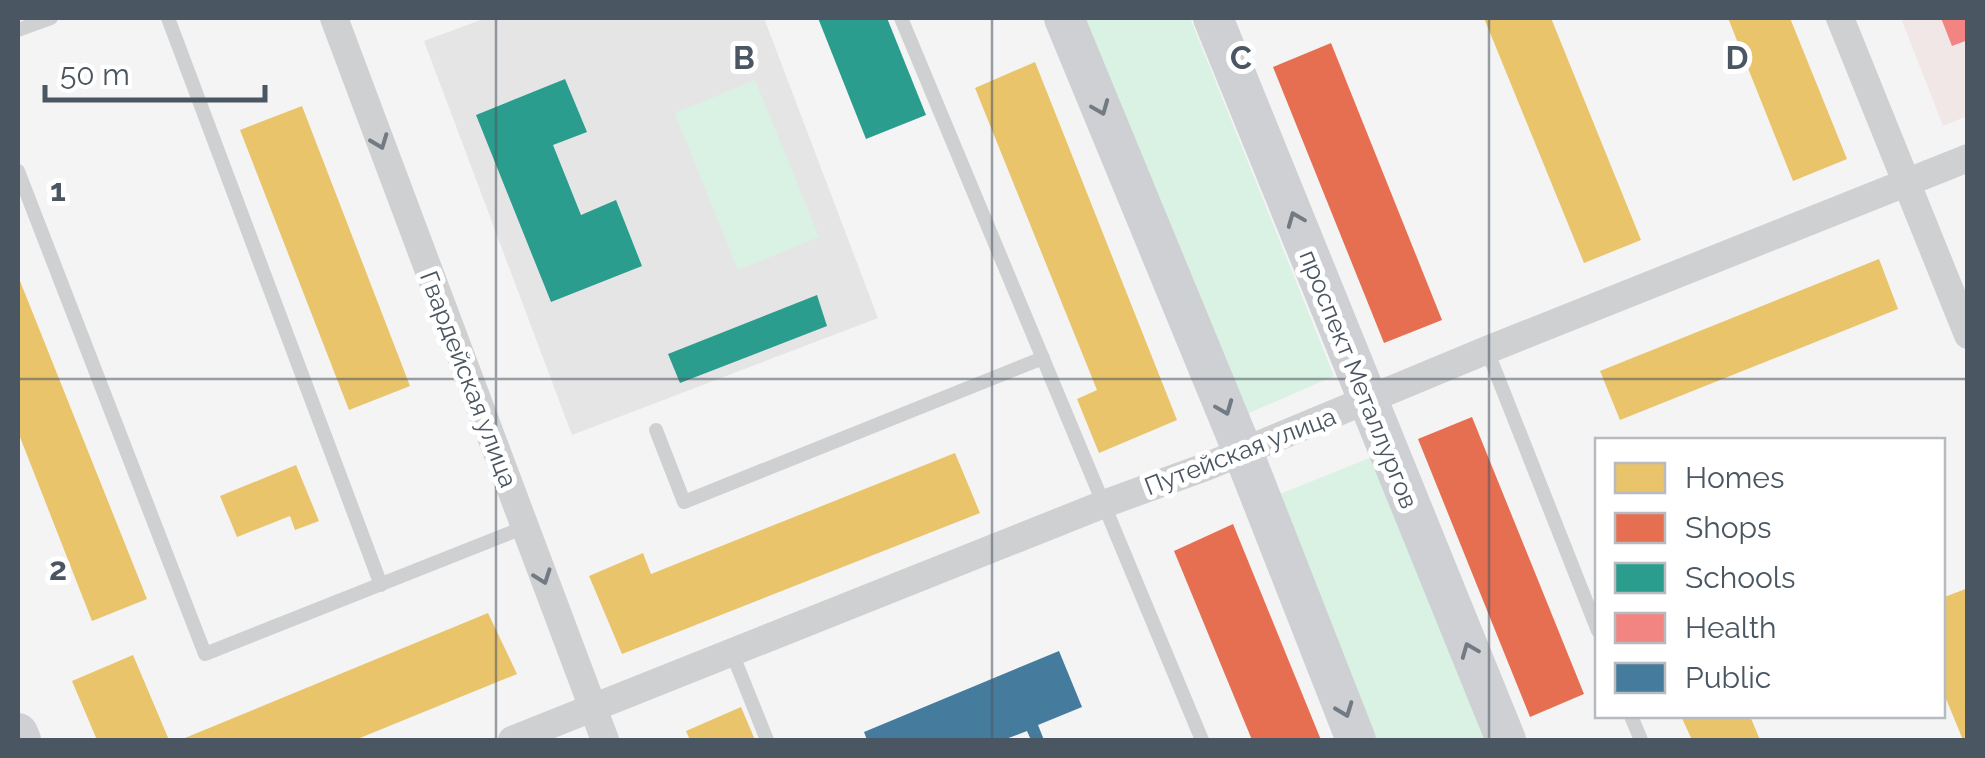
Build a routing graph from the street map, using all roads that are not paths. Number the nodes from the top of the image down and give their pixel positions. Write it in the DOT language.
graph roads {
  1 [pos="50,18"];
  2 [pos="168,18"];
  3 [pos="334,18"];
  4 [pos="901,18"];
  5 [pos="1064,18"];
  6 [pos="1213,18"];
  7 [pos="1840,18"];
  8 [pos="18,30"];
  9 [pos="1968,158"];
  10 [pos="18,171"];
  11 [pos="1906,184"];
  12 [pos="1968,335"];
  13 [pos="1487,350"];
  14 [pos="1043,358"];
  15 [pos="1368,401"];
  16 [pos="656,430"];
  17 [pos="1244,452"];
  18 [pos="1104,504"];
  19 [pos="525,527"];
  20 [pos="381,585"];
  21 [pos="1595,622"];
  22 [pos="732,653"];
  23 [pos="592,708"];
  24 [pos="18,733"];
  25 [pos="20,740"];
  26 [pos="512,740"];
  27 [pos="606,740"];
  28 [pos="767,740"];
  29 [pos="1202,740"];
  30 [pos="1356,740"];
  31 [pos="1506,740"];
  1 -- 8 [label="lane"];
  2 -- 20 [label="lane"];
  3 -- 19 [label="street, Гвардейская улица, one-way"];
  4 -- 14 [label="lane"];
  5 -- 17 [label="street, one-way"];
  15 -- 6 [label="street, проспект Металлургов, one-way"];
  7 -- 11 [label="street"];
  9 -- 11 [label="street, Путейская улица"];
  10 -- 20 [label="lane"];
  11 -- 12 [label="street"];
  11 -- 13 [label="street, Путейская улица"];
  13 -- 15 [label="street, Путейская улица"];
  13 -- 21 [label="lane"];
  14 -- 16 [label="lane"];
  14 -- 18 [label="lane"];
  15 -- 17 [label="street, Путейская улица"];
  31 -- 15 [label="street, проспект Металлургов, one-way"];
  17 -- 18 [label="street, Путейская улица"];
  17 -- 30 [label="street, one-way"];
  18 -- 22 [label="street, Путейская улица"];
  18 -- 29 [label="lane"];
  19 -- 20 [label="lane"];
  19 -- 23 [label="street, Гвардейская улица, one-way"];
  22 -- 23 [label="street, Путейская улица"];
  22 -- 28 [label="lane"];
  23 -- 26 [label="street, Путейская улица"];
  23 -- 27 [label="street, Гвардейская улица"];
  24 -- 25 [label="street"];
}
